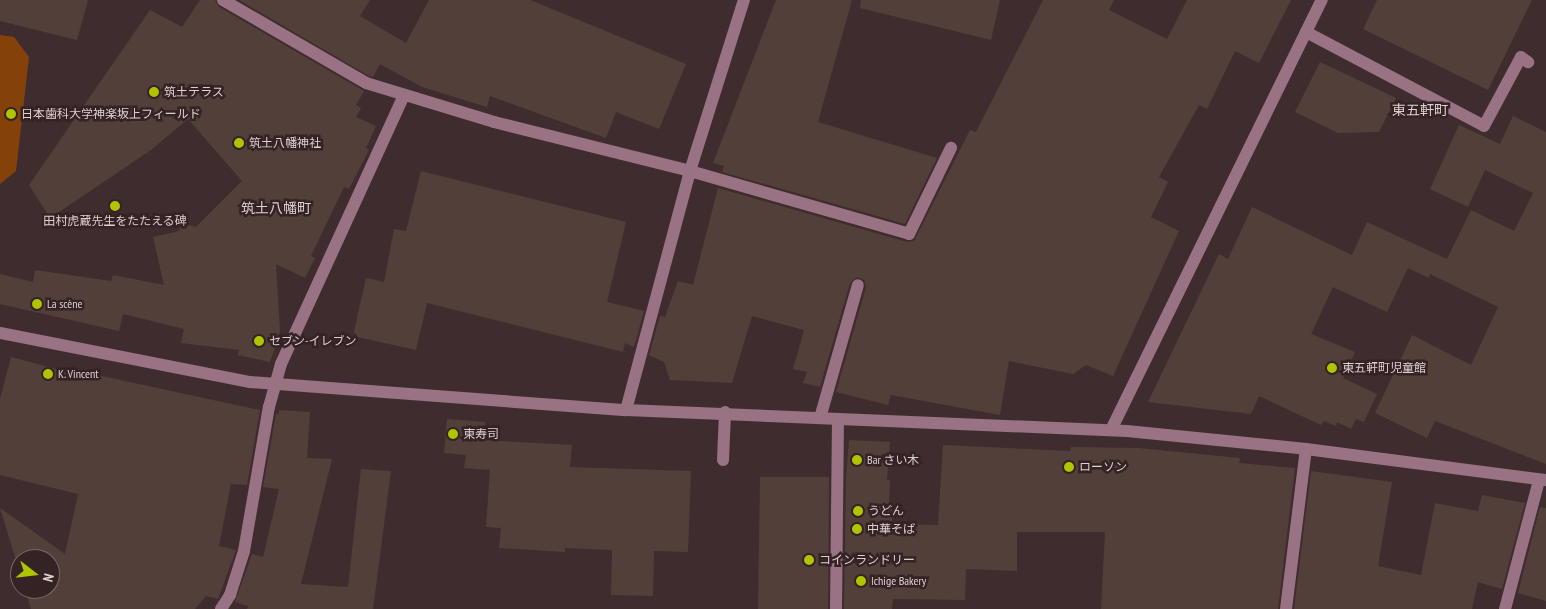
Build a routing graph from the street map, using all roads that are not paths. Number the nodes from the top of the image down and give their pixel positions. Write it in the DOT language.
graph roads {
  1 [pos="223,0"];
  2 [pos="744,0"];
  3 [pos="1322,0"];
  4 [pos="1306,32"];
  5 [pos="1528,62"];
  6 [pos="404,95"];
  7 [pos="951,148"];
  8 [pos="690,171"];
  9 [pos="858,285"];
  10 [pos="0,333"];
  11 [pos="274,384"];
  12 [pos="626,410"];
  13 [pos="725,412"];
  14 [pos="820,418"];
  15 [pos="838,420"];
  16 [pos="1111,430"];
  17 [pos="1306,449"];
  18 [pos="723,460"];
  19 [pos="1542,480"];
  20 [pos="221,609"];
  21 [pos="836,609"];
  22 [pos="1286,609"];
  23 [pos="1505,609"];
  1 -- 6 [label="street"];
  2 -- 8 [label="street"];
  3 -- 4 [label="street"];
  4 -- 5 [label="street"];
  4 -- 16 [label="street"];
  6 -- 8 [label="street"];
  6 -- 11 [label="street"];
  7 -- 8 [label="street"];
  8 -- 12 [label="street"];
  9 -- 14 [label="street"];
  10 -- 11 [label="street"];
  11 -- 12 [label="street"];
  11 -- 20 [label="street"];
  12 -- 13 [label="street"];
  13 -- 14 [label="street"];
  13 -- 18 [label="street"];
  14 -- 15 [label="street"];
  15 -- 16 [label="street"];
  15 -- 21 [label="street"];
  16 -- 17 [label="street"];
  17 -- 19 [label="street"];
  17 -- 22 [label="street"];
  19 -- 23 [label="street"];
}
